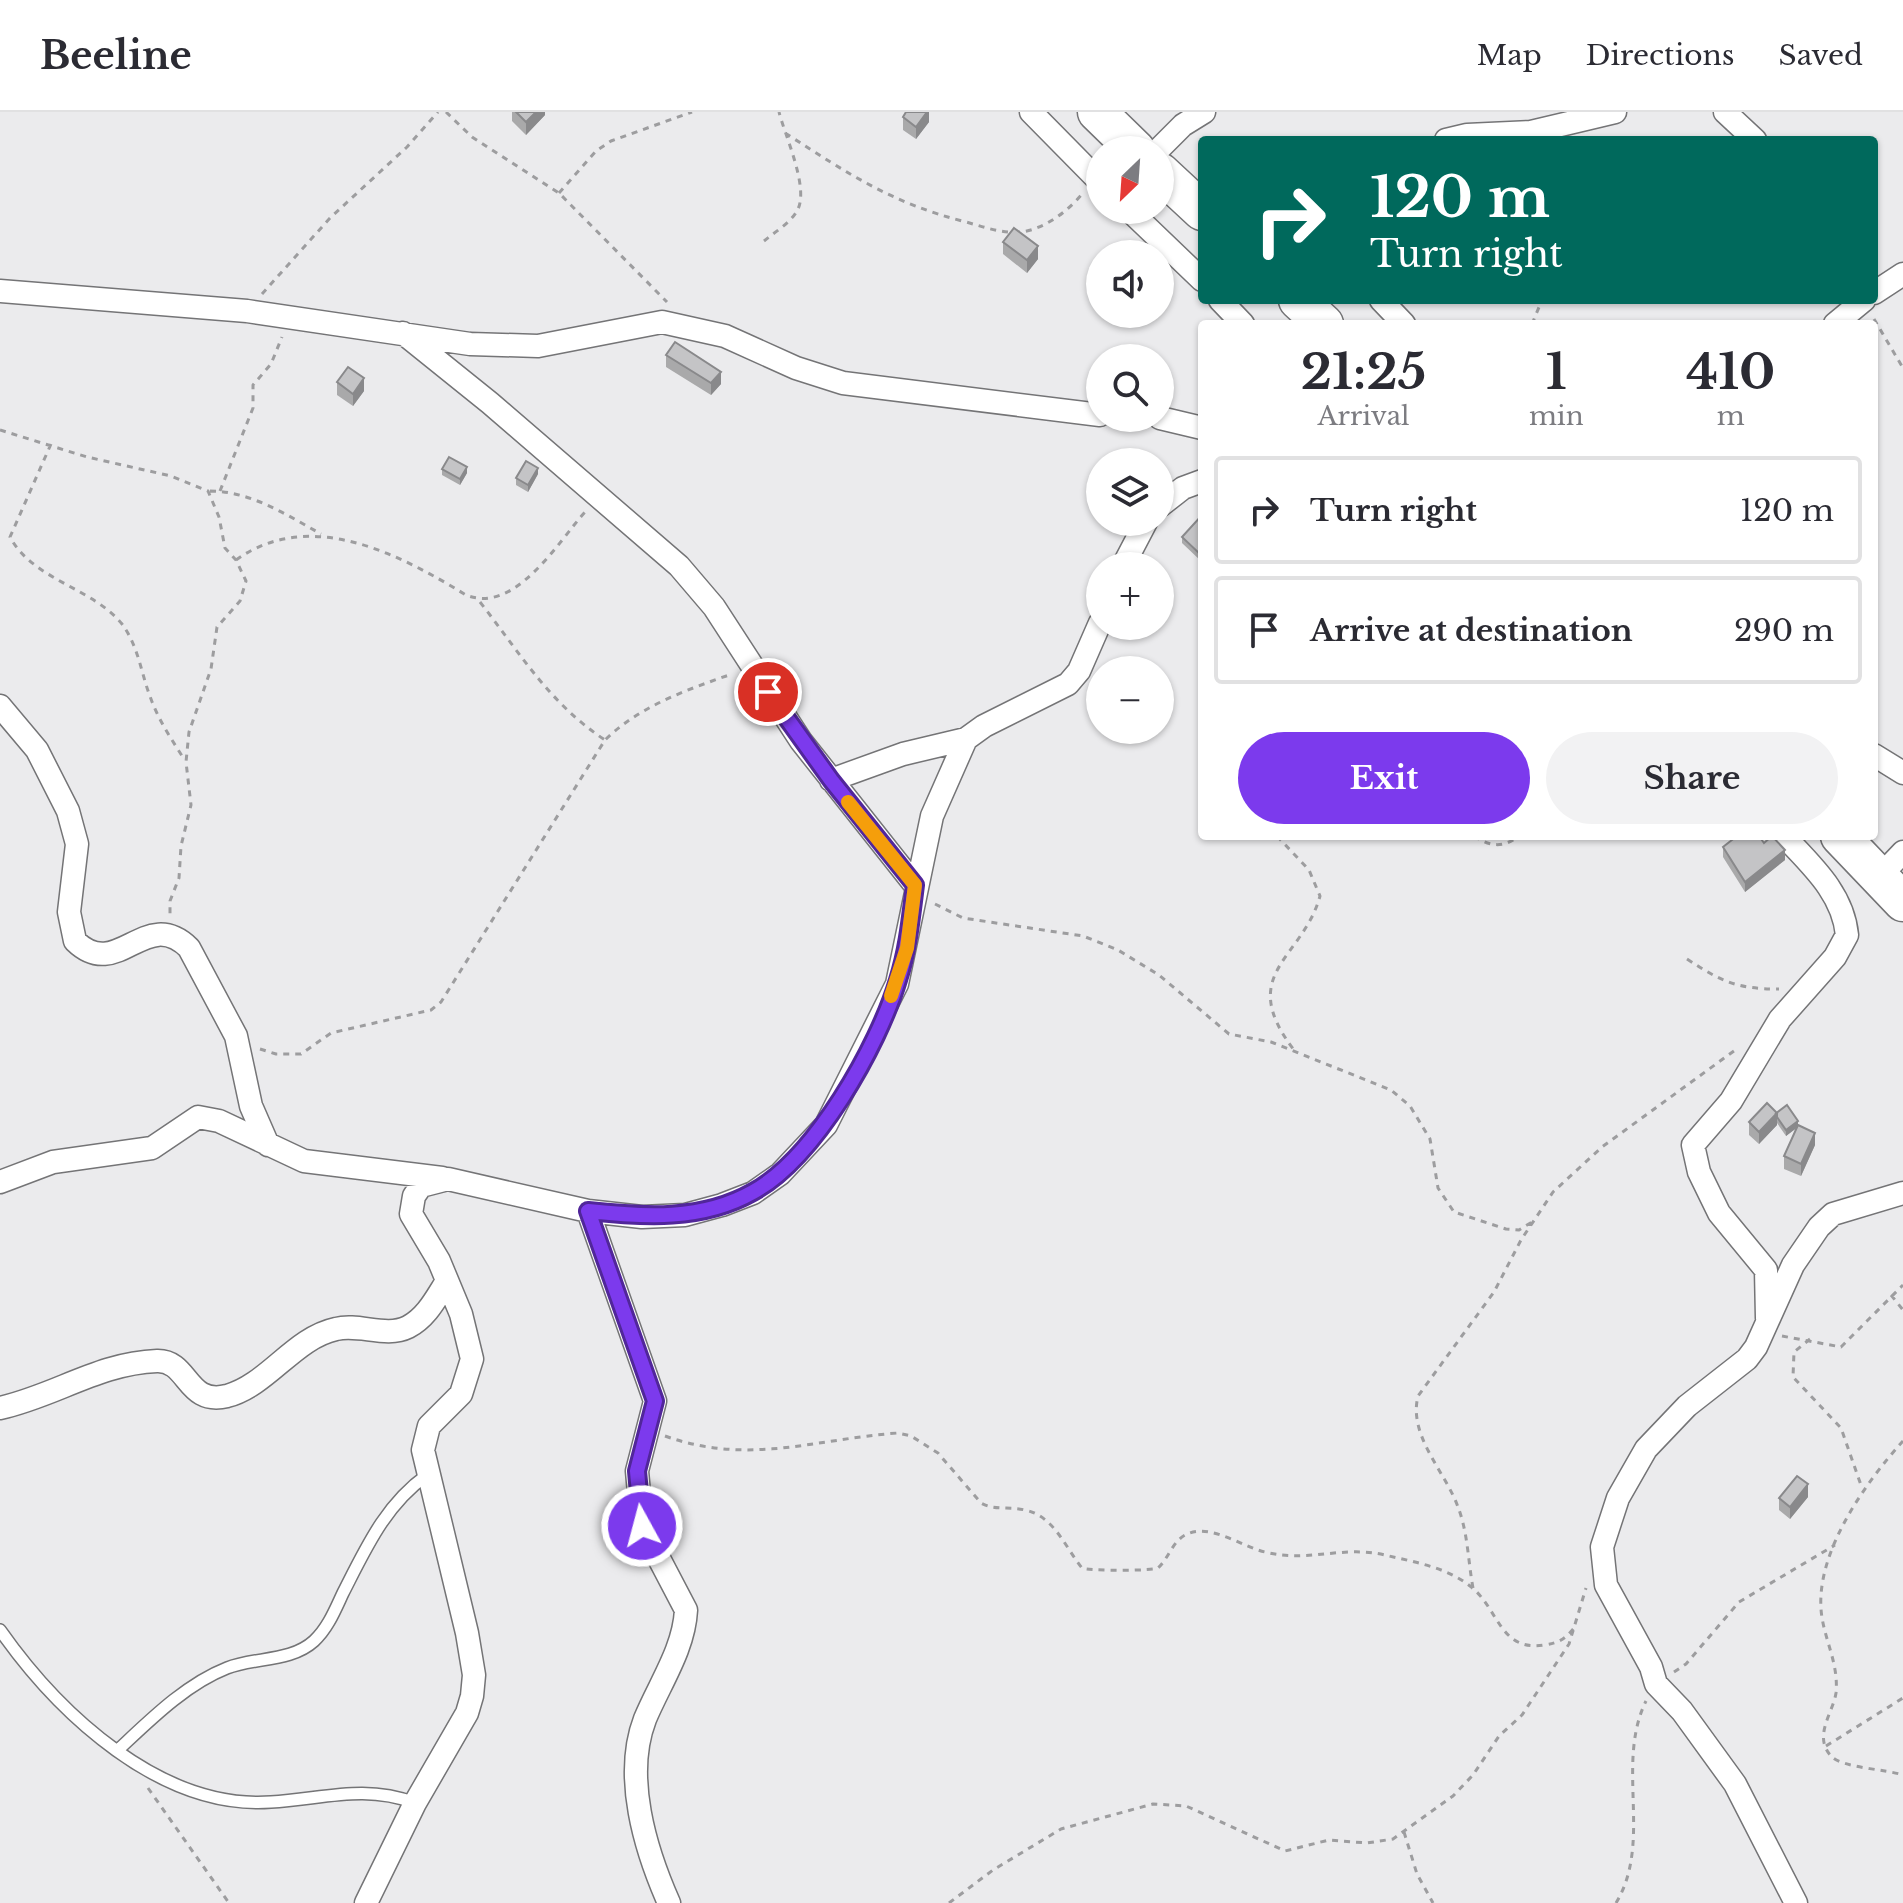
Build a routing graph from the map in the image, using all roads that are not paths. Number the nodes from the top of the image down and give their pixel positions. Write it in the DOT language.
graph roads {
  1 [pos="1031,112"];
  2 [pos="1097,112"];
  3 [pos="1204,112"];
  4 [pos="1615,112"];
  5 [pos="1725,112"];
  6 [pos="1122,136"];
  7 [pos="1172,136"];
  8 [pos="1463,136"];
  9 [pos="1751,136"];
  10 [pos="1086,168"];
  11 [pos="1174,185"];
  12 [pos="1198,207"];
  13 [pos="1144,224"];
  14 [pos="1903,274"];
  15 [pos="1198,276"];
  16 [pos="0,291"];
  17 [pos="1878,293"];
  18 [pos="1224,304"];
  19 [pos="1302,304"];
  20 [pos="1385,304"];
  21 [pos="1863,304"];
  22 [pos="1239,320"];
  23 [pos="1320,320"];
  24 [pos="1400,320"];
  25 [pos="1841,320"];
  26 [pos="403,333"];
  27 [pos="1086,413"];
  28 [pos="1174,421"];
  29 [pos="1198,427"];
  30 [pos="1198,482"];
  31 [pos="1174,495"];
  32 [pos="1093,640"];
  33 [pos="0,706"];
  34 [pos="966,739"];
  35 [pos="1878,757"];
  36 [pos="1903,773"];
  37 [pos="831,780"];
  38 [pos="1788,840"];
  39 [pos="1848,840"];
  40 [pos="1895,877"];
  41 [pos="914,890"];
  42 [pos="268,1145"];
  43 [pos="448,1179"];
  44 [pos="0,1182"];
  45 [pos="1903,1193"];
  46 [pos="588,1211"];
  47 [pos="447,1281"];
  48 [pos="1765,1330"];
  49 [pos="0,1408"];
  50 [pos="427,1475"];
  51 [pos="0,1630"];
  52 [pos="121,1751"];
  53 [pos="415,1803"];
  54 [pos="366,1903"];
  55 [pos="669,1903"];
  56 [pos="1796,1903"];
  1 -- 10 [label="street"];
  2 -- 6 [label="highway"];
  3 -- 7 [label="street"];
  4 -- 8 [label="street"];
  5 -- 9 [label="street"];
  11 -- 12 [label="highway"];
  13 -- 15 [label="street"];
  14 -- 17 [label="street"];
  16 -- 26 [label="street"];
  18 -- 22 [label="street"];
  19 -- 23 [label="highway"];
  20 -- 24 [label="street"];
  21 -- 25 [label="street"];
  26 -- 27 [label="street"];
  26 -- 37 [label="street"];
  28 -- 29 [label="street"];
  30 -- 31 [label="street"];
  32 -- 34 [label="street"];
  33 -- 42 [label="street"];
  34 -- 37 [label="street"];
  34 -- 41 [label="street"];
  35 -- 36 [label="street"];
  37 -- 41 [label="street"];
  38 -- 48 [label="street"];
  39 -- 40 [label="highway"];
  41 -- 46 [label="street"];
  42 -- 43 [label="street"];
  42 -- 44 [label="street"];
  43 -- 46 [label="street"];
  43 -- 47 [label="street"];
  45 -- 48 [label="street"];
  46 -- 55 [label="street"];
  47 -- 49 [label="street"];
  47 -- 50 [label="street"];
  48 -- 56 [label="street"];
  50 -- 52 [label="lane"];
  50 -- 53 [label="street"];
  51 -- 52 [label="lane"];
  52 -- 53 [label="lane"];
  53 -- 54 [label="street"];
}
